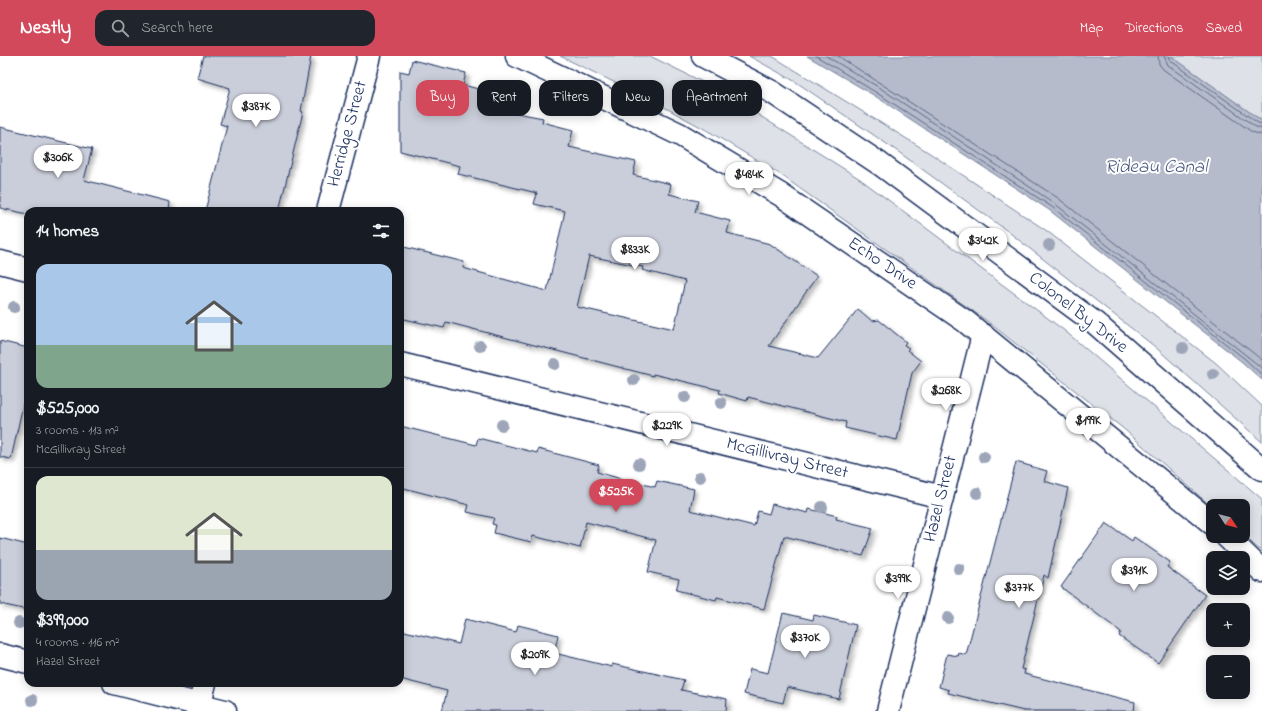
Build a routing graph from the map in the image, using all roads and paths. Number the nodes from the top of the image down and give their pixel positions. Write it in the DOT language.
graph roads {
  1 [pos="369,56"];
  2 [pos="517,56"];
  3 [pos="703,56"];
  4 [pos="329,207"];
  5 [pos="0,262"];
  6 [pos="24,268"];
  7 [pos="983,334"];
  8 [pos="404,365"];
  9 [pos="1262,469"];
  10 [pos="942,497"];
  11 [pos="1206,518"];
  12 [pos="1233,543"];
  13 [pos="1262,571"];
  14 [pos="0,655"];
  15 [pos="24,661"];
  16 [pos="128,687"];
  17 [pos="204,687"];
  18 [pos="199,708"];
  19 [pos="225,711"];
  20 [pos="888,711"];
  1 -- 4 [label="street, Herridge Street"];
  2 -- 7 [label="street, Echo Drive"];
  3 -- 9 [label="street, Colonel By Drive"];
  5 -- 6 [label="street"];
  7 -- 10 [label="street, Hazel Street"];
  7 -- 11 [label="street, Echo Drive"];
  8 -- 10 [label="street, McGillivray Street"];
  10 -- 20 [label="street, Hazel Street"];
  12 -- 13 [label="street"];
  14 -- 15 [label="street"];
  16 -- 18 [label="street"];
  17 -- 18 [label="street"];
  18 -- 19 [label="street"];
}
